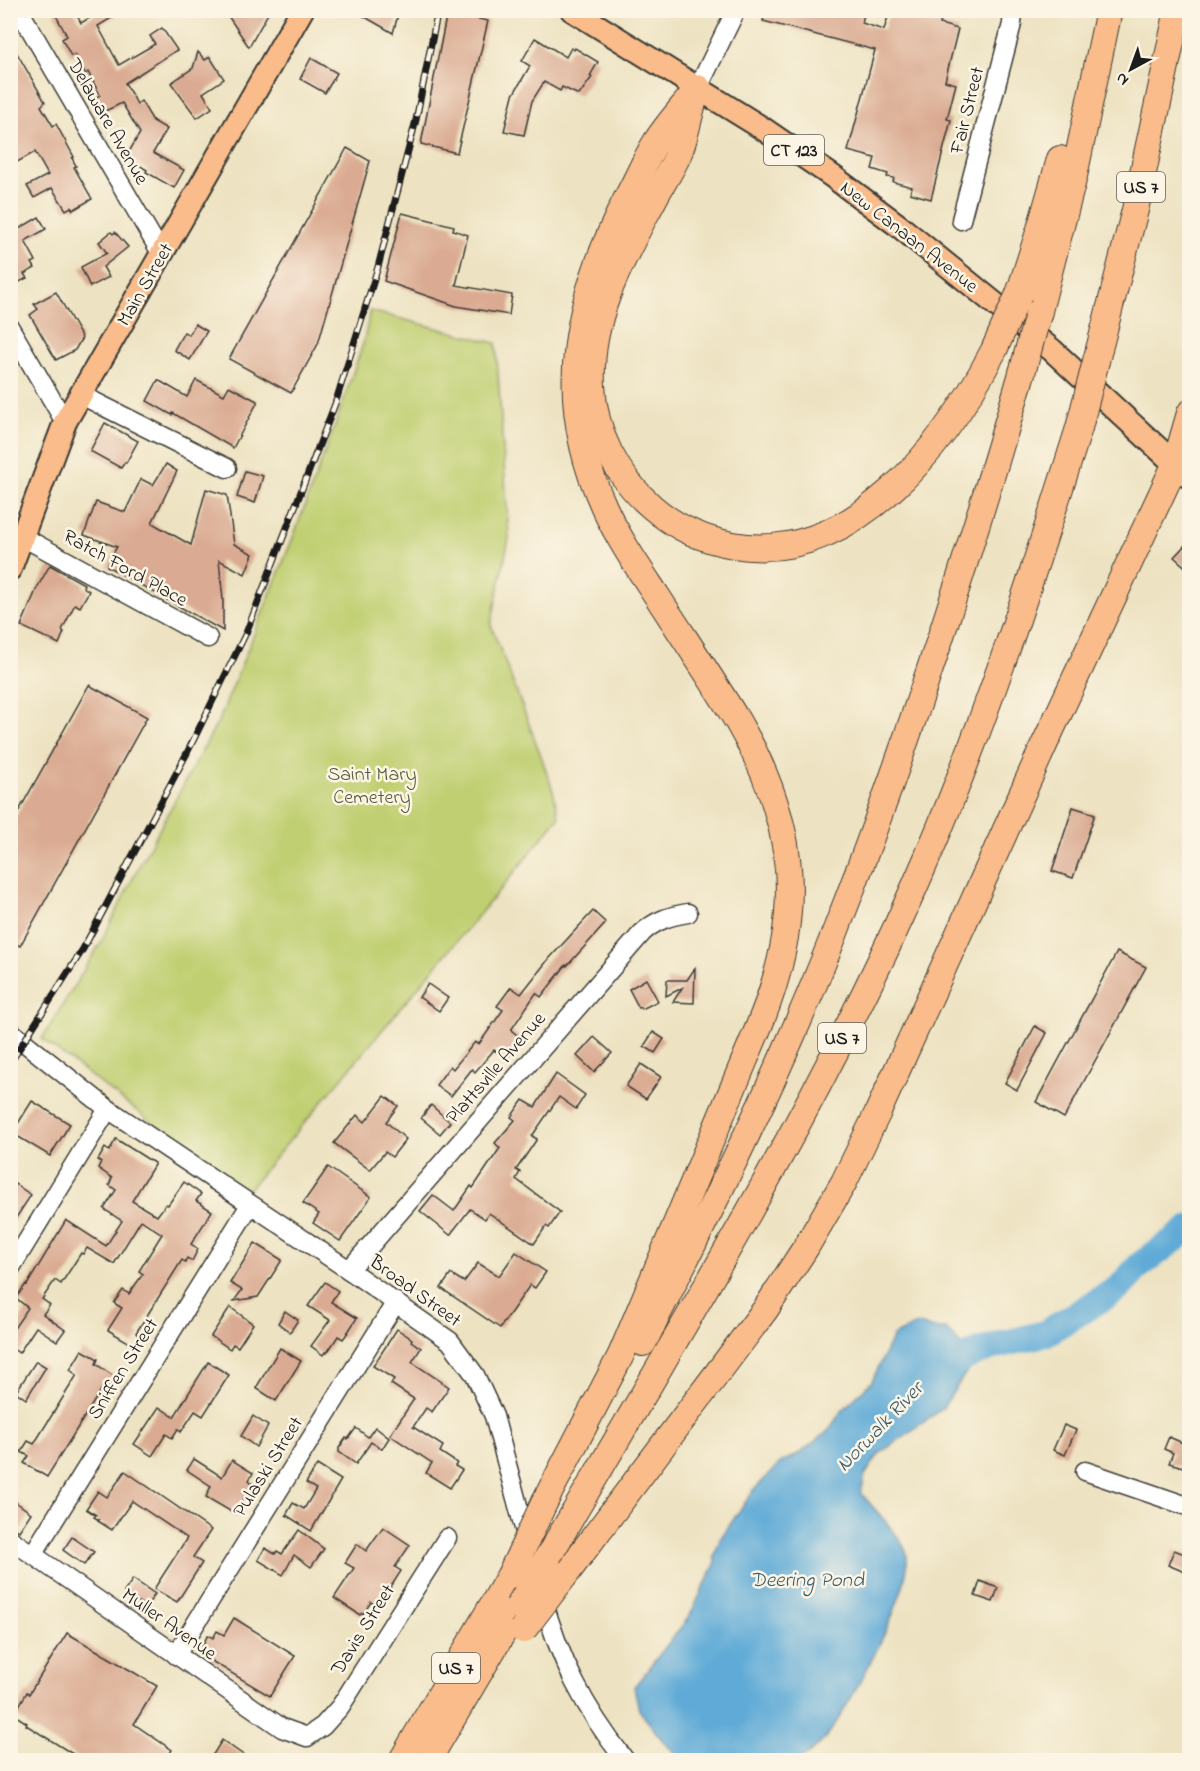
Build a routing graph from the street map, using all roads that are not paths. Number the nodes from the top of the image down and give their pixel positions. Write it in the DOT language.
graph roads {
  1 [pos="20,10"];
  2 [pos="302,10"];
  3 [pos="572,10"];
  4 [pos="736,10"];
  5 [pos="1013,10"];
  6 [pos="1178,10"];
  7 [pos="1108,15"];
  8 [pos="698,88"];
  9 [pos="962,220"];
  10 [pos="161,253"];
  11 [pos="10,328"];
  12 [pos="81,394"];
  13 [pos="1190,413"];
  14 [pos="65,422"];
  15 [pos="227,468"];
  16 [pos="1182,471"];
  17 [pos="21,536"];
  18 [pos="10,569"];
  19 [pos="208,638"];
  20 [pos="688,913"];
  21 [pos="10,1031"];
  22 [pos="108,1109"];
  23 [pos="250,1205"];
  24 [pos="10,1269"];
  25 [pos="349,1270"];
  26 [pos="396,1302"];
  27 [pos="1085,1471"];
  28 [pos="548,1503"];
  29 [pos="1190,1507"];
  30 [pos="447,1538"];
  31 [pos="10,1539"];
  32 [pos="33,1554"];
  33 [pos="521,1619"];
  34 [pos="176,1654"];
  35 [pos="307,1737"];
  36 [pos="402,1761"];
  37 [pos="428,1761"];
  38 [pos="442,1761"];
  39 [pos="625,1761"];
  1 -- 10 [label="street, Delaware Avenue"];
  2 -- 10 [label="main road, Main Street"];
  3 -- 8 [label="main road, New Canaan Avenue / CT 123"];
  4 -- 8 [label="street"];
  5 -- 9 [label="street, Fair Street"];
  6 -- 33 [label="highway, US 7, bridge"];
  7 -- 8 [label="highway, bridge"];
  7 -- 28 [label="highway, US 7, bridge"];
  8 -- 16 [label="main road, New Canaan Avenue / CT 123"];
  8 -- 28 [label="highway"];
  10 -- 12 [label="main road, Main Street"];
  11 -- 14 [label="street"];
  12 -- 14 [label="main road, Main Street"];
  12 -- 15 [label="street"];
  13 -- 16 [label="highway"];
  14 -- 17 [label="main road, Main Street"];
  16 -- 33 [label="highway, bridge"];
  17 -- 18 [label="main road, Main Street"];
  17 -- 19 [label="street, Ratch Ford Place"];
  20 -- 25 [label="street, Plattsville Avenue"];
  21 -- 22 [label="street, Broad Street"];
  22 -- 23 [label="street, Broad Street"];
  22 -- 24 [label="street"];
  23 -- 25 [label="street, Broad Street"];
  23 -- 32 [label="street, Sniffen Street"];
  25 -- 26 [label="street, Broad Street"];
  26 -- 34 [label="street, Pulaski Street"];
  26 -- 39 [label="street, Broad Street"];
  27 -- 29 [label="street"];
  28 -- 36 [label="highway, US 7, bridge"];
  30 -- 35 [label="street, Davis Street"];
  31 -- 32 [label="street, Muller Avenue"];
  32 -- 34 [label="street, Muller Avenue"];
  33 -- 37 [label="highway, US 7"];
  33 -- 38 [label="highway"];
  34 -- 35 [label="street, Muller Avenue"];
}
